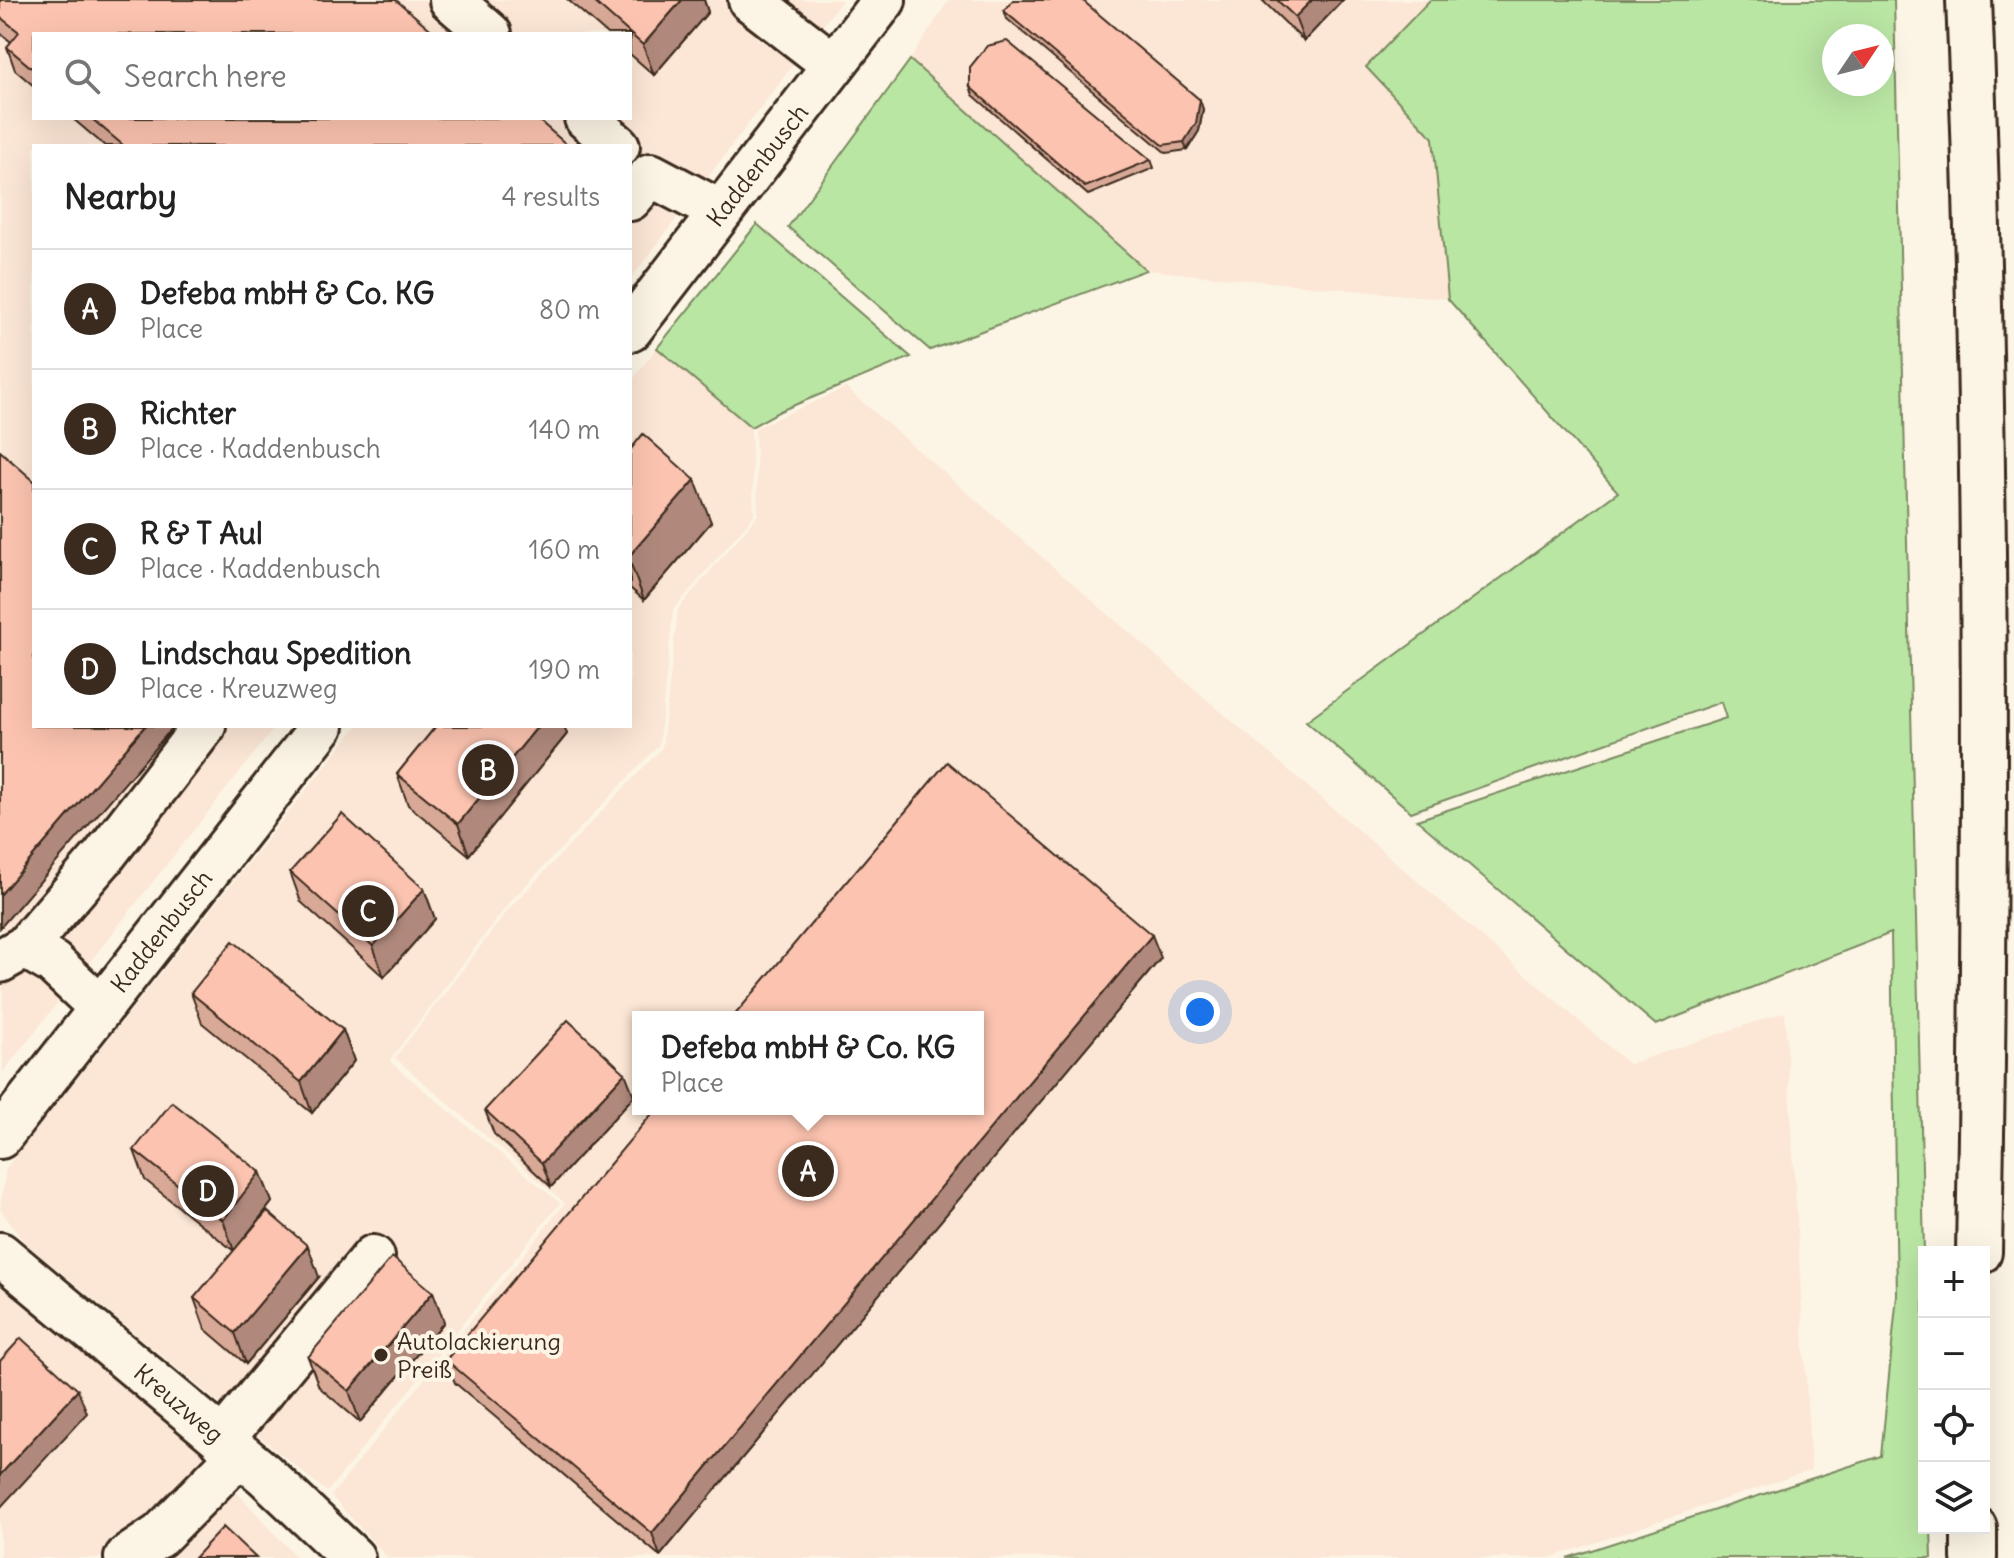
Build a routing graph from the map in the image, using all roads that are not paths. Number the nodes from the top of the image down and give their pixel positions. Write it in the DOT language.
graph roads {
  1 [pos="451,0"];
  2 [pos="750,0"];
  3 [pos="884,0"];
  4 [pos="1969,0"];
  5 [pos="488,32"];
  6 [pos="834,65"];
  7 [pos="588,120"];
  8 [pos="616,144"];
  9 [pos="637,177"];
  10 [pos="721,212"];
  11 [pos="632,327"];
  12 [pos="202,728"];
  13 [pos="320,728"];
  14 [pos="12,954"];
  15 [pos="101,1008"];
  16 [pos="0,1137"];
  17 [pos="1979,1246"];
  18 [pos="0,1254"];
  19 [pos="373,1257"];
  20 [pos="231,1447"];
  21 [pos="1974,1534"];
  22 [pos="126,1558"];
  23 [pos="353,1558"];
  24 [pos="1974,1558"];
  1 -- 5 [label="street"];
  2 -- 6 [label="street"];
  3 -- 6 [label="street, Kaddenbusch"];
  4 -- 17 [label="highway"];
  6 -- 10 [label="street, Kaddenbusch"];
  7 -- 8 [label="street"];
  9 -- 10 [label="street"];
  10 -- 11 [label="street, Kaddenbusch"];
  12 -- 14 [label="street"];
  13 -- 15 [label="street, Kaddenbusch"];
  14 -- 15 [label="street"];
  15 -- 16 [label="street, Kaddenbusch"];
  18 -- 20 [label="street, Kreuzweg"];
  19 -- 20 [label="street"];
  20 -- 22 [label="street"];
  20 -- 23 [label="street, Kreuzweg"];
  21 -- 24 [label="highway"];
}
